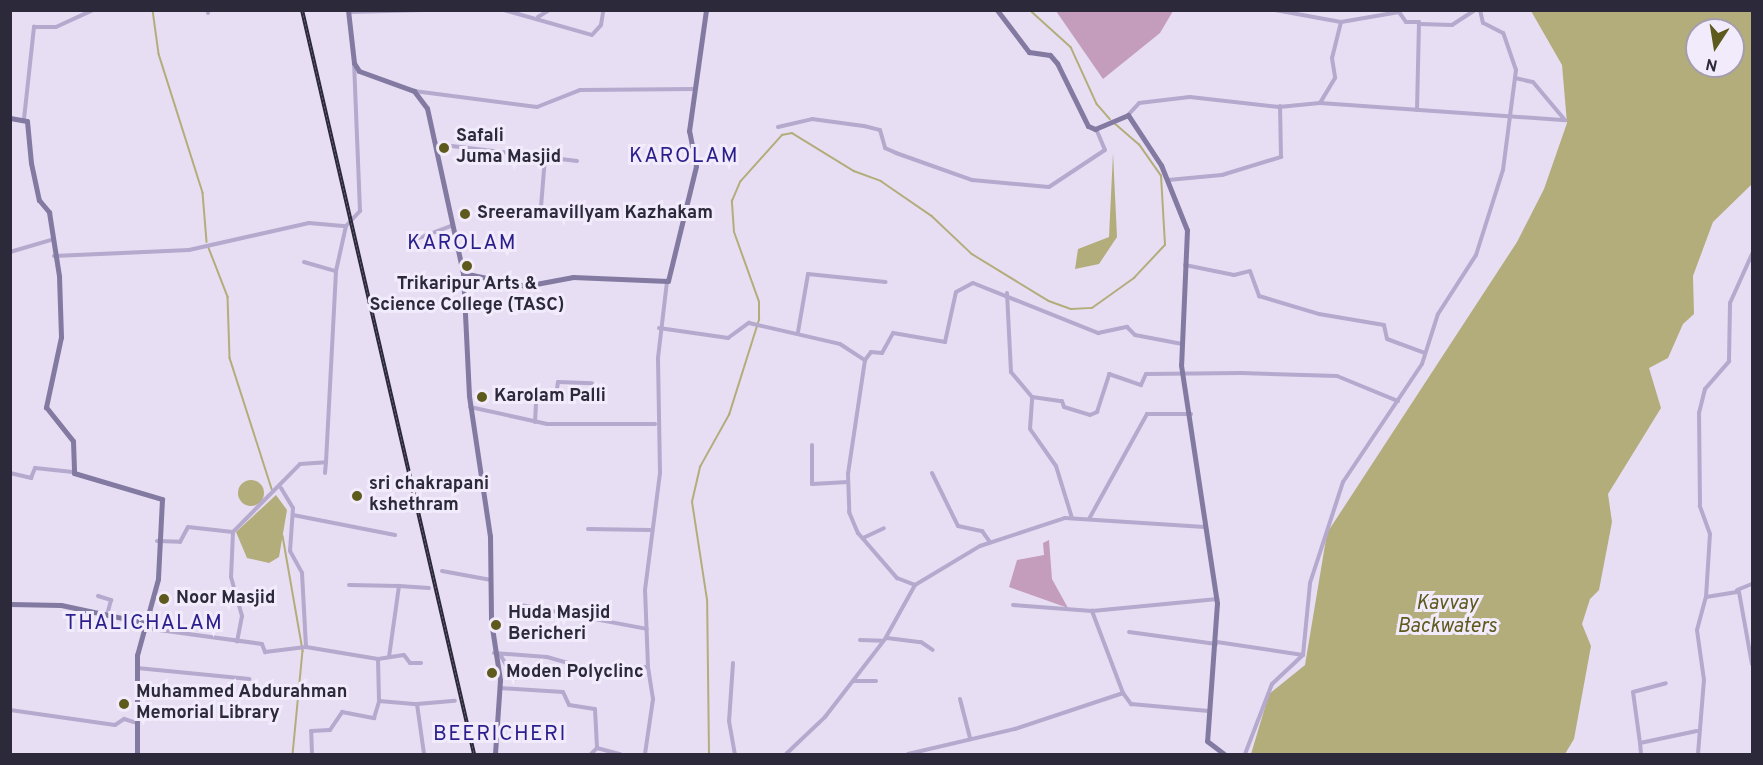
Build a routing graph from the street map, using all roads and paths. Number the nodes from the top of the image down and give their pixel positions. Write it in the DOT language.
graph roads {
  1 [pos="93,10"];
  2 [pos="425,10"];
  3 [pos="504,10"];
  4 [pos="549,10"];
  5 [pos="706,10"];
  6 [pos="997,10"];
  7 [pos="1275,10"];
  8 [pos="1475,10"];
  9 [pos="1480,10"];
  10 [pos="348,11"];
  11 [pos="603,12"];
  12 [pos="538,17"];
  13 [pos="1341,22"];
  14 [pos="1420,24"];
  15 [pos="354,63"];
  16 [pos="1515,78"];
  17 [pos="695,90"];
  18 [pos="414,91"];
  19 [pos="1320,103"];
  20 [pos="1280,106"];
  21 [pos="1417,110"];
  22 [pos="1128,115"];
  23 [pos="10,118"];
  24 [pos="1511,118"];
  25 [pos="24,119"];
  26 [pos="778,127"];
  27 [pos="1095,129"];
  28 [pos="435,144"];
  29 [pos="545,157"];
  30 [pos="577,161"];
  31 [pos="1168,180"];
  32 [pos="541,207"];
  33 [pos="346,226"];
  34 [pos="451,226"];
  35 [pos="51,240"];
  36 [pos="411,241"];
  37 [pos="10,252"];
  38 [pos="1752,254"];
  39 [pos="54,256"];
  40 [pos="304,262"];
  41 [pos="1185,265"];
  42 [pos="336,271"];
  43 [pos="463,273"];
  44 [pos="667,281"];
  45 [pos="886,282"];
  46 [pos="1008,292"];
  47 [pos="659,328"];
  48 [pos="798,332"];
  49 [pos="1183,344"];
  50 [pos="1425,353"];
  51 [pos="865,360"];
  52 [pos="1183,377"];
  53 [pos="592,383"];
  54 [pos="1032,397"];
  55 [pos="1398,401"];
  56 [pos="470,407"];
  57 [pos="1191,414"];
  58 [pos="535,422"];
  59 [pos="655,424"];
  60 [pos="812,445"];
  61 [pos="326,462"];
  62 [pos="73,472"];
  63 [pos="10,473"];
  64 [pos="326,473"];
  65 [pos="932,473"];
  66 [pos="848,482"];
  67 [pos="281,488"];
  68 [pos="292,515"];
  69 [pos="1072,518"];
  70 [pos="1089,519"];
  71 [pos="1205,527"];
  72 [pos="884,528"];
  73 [pos="588,529"];
  74 [pos="650,530"];
  75 [pos="232,532"];
  76 [pos="395,535"];
  77 [pos="863,538"];
  78 [pos="157,541"];
  79 [pos="990,542"];
  80 [pos="442,570"];
  81 [pos="491,580"];
  82 [pos="1752,584"];
  83 [pos="349,585"];
  84 [pos="915,585"];
  85 [pos="399,586"];
  86 [pos="429,588"];
  87 [pos="1737,590"];
  88 [pos="98,596"];
  89 [pos="1706,597"];
  90 [pos="1217,599"];
  91 [pos="10,604"];
  92 [pos="515,604"];
  93 [pos="1013,605"];
  94 [pos="1092,611"];
  95 [pos="107,615"];
  96 [pos="145,626"];
  97 [pos="647,628"];
  98 [pos="1129,632"];
  99 [pos="885,639"];
  100 [pos="860,640"];
  101 [pos="237,642"];
  102 [pos="1217,643"];
  103 [pos="304,646"];
  104 [pos="933,650"];
  105 [pos="496,651"];
  106 [pos="1303,655"];
  107 [pos="389,657"];
  108 [pos="378,659"];
  109 [pos="421,663"];
  110 [pos="733,663"];
  111 [pos="1752,664"];
  112 [pos="648,667"];
  113 [pos="136,668"];
  114 [pos="514,679"];
  115 [pos="249,680"];
  116 [pos="853,681"];
  117 [pos="876,681"];
  118 [pos="1666,683"];
  119 [pos="500,688"];
  120 [pos="1124,693"];
  121 [pos="960,699"];
  122 [pos="379,701"];
  123 [pos="455,701"];
  124 [pos="417,704"];
  125 [pos="10,710"];
  126 [pos="1210,711"];
  127 [pos="137,723"];
  128 [pos="1697,731"];
  129 [pos="970,738"];
  130 [pos="1640,743"];
  131 [pos="597,748"];
  132 [pos="137,754"];
  133 [pos="312,754"];
  134 [pos="424,754"];
  135 [pos="495,754"];
  136 [pos="591,754"];
  137 [pos="620,754"];
  138 [pos="645,754"];
  139 [pos="735,754"];
  140 [pos="786,754"];
  141 [pos="908,754"];
  142 [pos="1224,754"];
  143 [pos="1245,754"];
  144 [pos="1641,754"];
  145 [pos="1698,754"];
  1 -- 25 [label="street"];
  2 -- 10 [label="street"];
  3 -- 12 [label="street"];
  4 -- 12 [label="street"];
  5 -- 17 [label="main road"];
  6 -- 27 [label="main road"];
  7 -- 13 [label="street"];
  8 -- 14 [label="street"];
  9 -- 16 [label="street"];
  10 -- 15 [label="main road"];
  11 -- 12 [label="street"];
  13 -- 14 [label="street"];
  13 -- 19 [label="street"];
  14 -- 21 [label="street"];
  15 -- 18 [label="main road"];
  15 -- 33 [label="street"];
  16 -- 24 [label="street"];
  16 -- 24 [label="street"];
  17 -- 18 [label="street"];
  17 -- 44 [label="main road"];
  18 -- 28 [label="main road"];
  19 -- 20 [label="street"];
  19 -- 21 [label="street"];
  20 -- 22 [label="street"];
  20 -- 31 [label="street"];
  21 -- 24 [label="street"];
  22 -- 27 [label="main road"];
  22 -- 31 [label="main road"];
  23 -- 25 [label="main road"];
  24 -- 50 [label="street"];
  25 -- 35 [label="main road"];
  26 -- 27 [label="street"];
  28 -- 29 [label="street"];
  28 -- 34 [label="main road"];
  29 -- 30 [label="street"];
  29 -- 32 [label="street"];
  31 -- 41 [label="main road"];
  33 -- 39 [label="street"];
  33 -- 42 [label="street"];
  34 -- 36 [label="street"];
  34 -- 43 [label="main road"];
  35 -- 37 [label="street"];
  35 -- 39 [label="main road"];
  38 -- 89 [label="street"];
  39 -- 62 [label="main road"];
  40 -- 42 [label="street"];
  41 -- 49 [label="main road"];
  41 -- 50 [label="street"];
  42 -- 61 [label="street"];
  43 -- 44 [label="main road"];
  43 -- 56 [label="main road"];
  44 -- 47 [label="street"];
  45 -- 48 [label="street"];
  46 -- 49 [label="street"];
  46 -- 51 [label="street"];
  46 -- 54 [label="street"];
  47 -- 48 [label="street"];
  47 -- 59 [label="street"];
  48 -- 51 [label="street"];
  49 -- 52 [label="main road"];
  50 -- 55 [label="street"];
  51 -- 66 [label="street"];
  52 -- 54 [label="street"];
  52 -- 55 [label="street"];
  52 -- 57 [label="main road"];
  53 -- 58 [label="street"];
  54 -- 69 [label="street"];
  55 -- 106 [label="street"];
  56 -- 58 [label="street"];
  56 -- 81 [label="main road"];
  57 -- 70 [label="street"];
  57 -- 71 [label="main road"];
  58 -- 59 [label="street"];
  59 -- 74 [label="street"];
  60 -- 66 [label="street"];
  61 -- 64 [label="street"];
  61 -- 67 [label="street"];
  62 -- 63 [label="street"];
  62 -- 78 [label="main road"];
  65 -- 79 [label="street"];
  66 -- 77 [label="street"];
  67 -- 68 [label="street"];
  67 -- 75 [label="street"];
  68 -- 76 [label="street"];
  68 -- 103 [label="street"];
  69 -- 70 [label="street"];
  69 -- 79 [label="street"];
  70 -- 71 [label="street"];
  71 -- 90 [label="main road"];
  72 -- 77 [label="street"];
  73 -- 74 [label="street"];
  74 -- 97 [label="street"];
  75 -- 78 [label="street"];
  75 -- 101 [label="street"];
  77 -- 84 [label="street"];
  78 -- 96 [label="main road"];
  79 -- 84 [label="street"];
  80 -- 81 [label="street"];
  81 -- 105 [label="main road"];
  82 -- 87 [label="street"];
  83 -- 85 [label="street"];
  84 -- 99 [label="street"];
  85 -- 86 [label="street"];
  85 -- 107 [label="street"];
  87 -- 89 [label="street"];
  87 -- 111 [label="street"];
  88 -- 95 [label="street"];
  89 -- 128 [label="street"];
  90 -- 94 [label="street"];
  90 -- 102 [label="main road"];
  91 -- 95 [label="main road"];
  92 -- 97 [label="street"];
  93 -- 94 [label="street"];
  94 -- 120 [label="street"];
  95 -- 96 [label="main road"];
  96 -- 101 [label="street"];
  96 -- 113 [label="main road"];
  97 -- 112 [label="street"];
  98 -- 102 [label="street"];
  99 -- 100 [label="street"];
  99 -- 104 [label="street"];
  99 -- 116 [label="street"];
  101 -- 103 [label="street"];
  102 -- 106 [label="street"];
  102 -- 126 [label="main road"];
  103 -- 108 [label="street"];
  105 -- 112 [label="street"];
  105 -- 114 [label="street"];
  105 -- 119 [label="main road"];
  106 -- 143 [label="street"];
  107 -- 108 [label="street"];
  107 -- 109 [label="street"];
  108 -- 122 [label="street"];
  110 -- 139 [label="street"];
  112 -- 138 [label="street"];
  113 -- 115 [label="street"];
  113 -- 127 [label="main road"];
  116 -- 117 [label="street"];
  116 -- 140 [label="street"];
  118 -- 130 [label="street"];
  119 -- 131 [label="street"];
  119 -- 135 [label="main road"];
  120 -- 126 [label="street"];
  120 -- 129 [label="street"];
  121 -- 129 [label="street"];
  122 -- 124 [label="street"];
  122 -- 133 [label="street"];
  123 -- 124 [label="street"];
  124 -- 134 [label="street"];
  125 -- 127 [label="street"];
  126 -- 142 [label="main road"];
  127 -- 132 [label="main road"];
  128 -- 130 [label="street"];
  128 -- 145 [label="street"];
  129 -- 141 [label="street"];
  130 -- 144 [label="street"];
  131 -- 136 [label="street"];
  131 -- 137 [label="street"];
}
